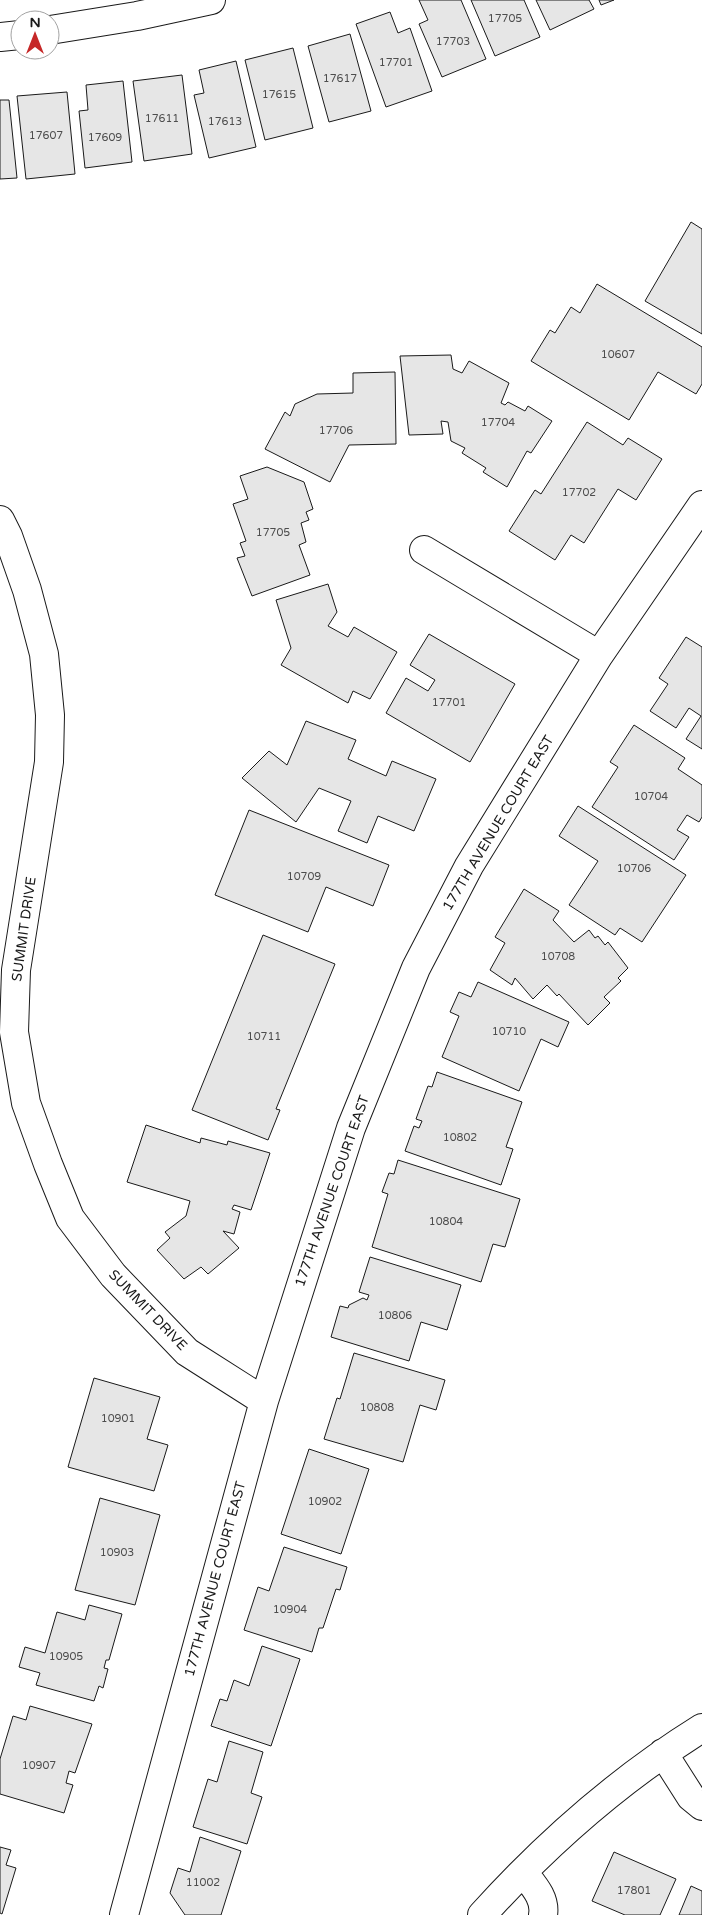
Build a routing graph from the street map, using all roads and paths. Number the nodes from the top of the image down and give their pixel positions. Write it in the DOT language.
graph roads {
  1 [pos="212,0"];
  2 [pos="60,28"];
  3 [pos="702,505"];
  4 [pos="0,520"];
  5 [pos="424,550"];
  6 [pos="599,656"];
  7 [pos="264,1401"];
  8 [pos="702,1728"];
  9 [pos="663,1752"];
  10 [pos="702,1806"];
  11 [pos="523,1872"];
  12 [pos="124,1915"];
  13 [pos="482,1915"];
  14 [pos="543,1915"];
  1 -- 2 [label="street"];
  3 -- 6 [label="street, 177TH AVENUE COURT EAST"];
  4 -- 7 [label="street, SUMMIT DRIVE"];
  5 -- 6 [label="street"];
  6 -- 7 [label="street, 177TH AVENUE COURT EAST"];
  7 -- 12 [label="street, 177TH AVENUE COURT EAST"];
  8 -- 9 [label="street"];
  9 -- 10 [label="street"];
  9 -- 11 [label="street"];
  11 -- 13 [label="street"];
  11 -- 14 [label="street"];
}
